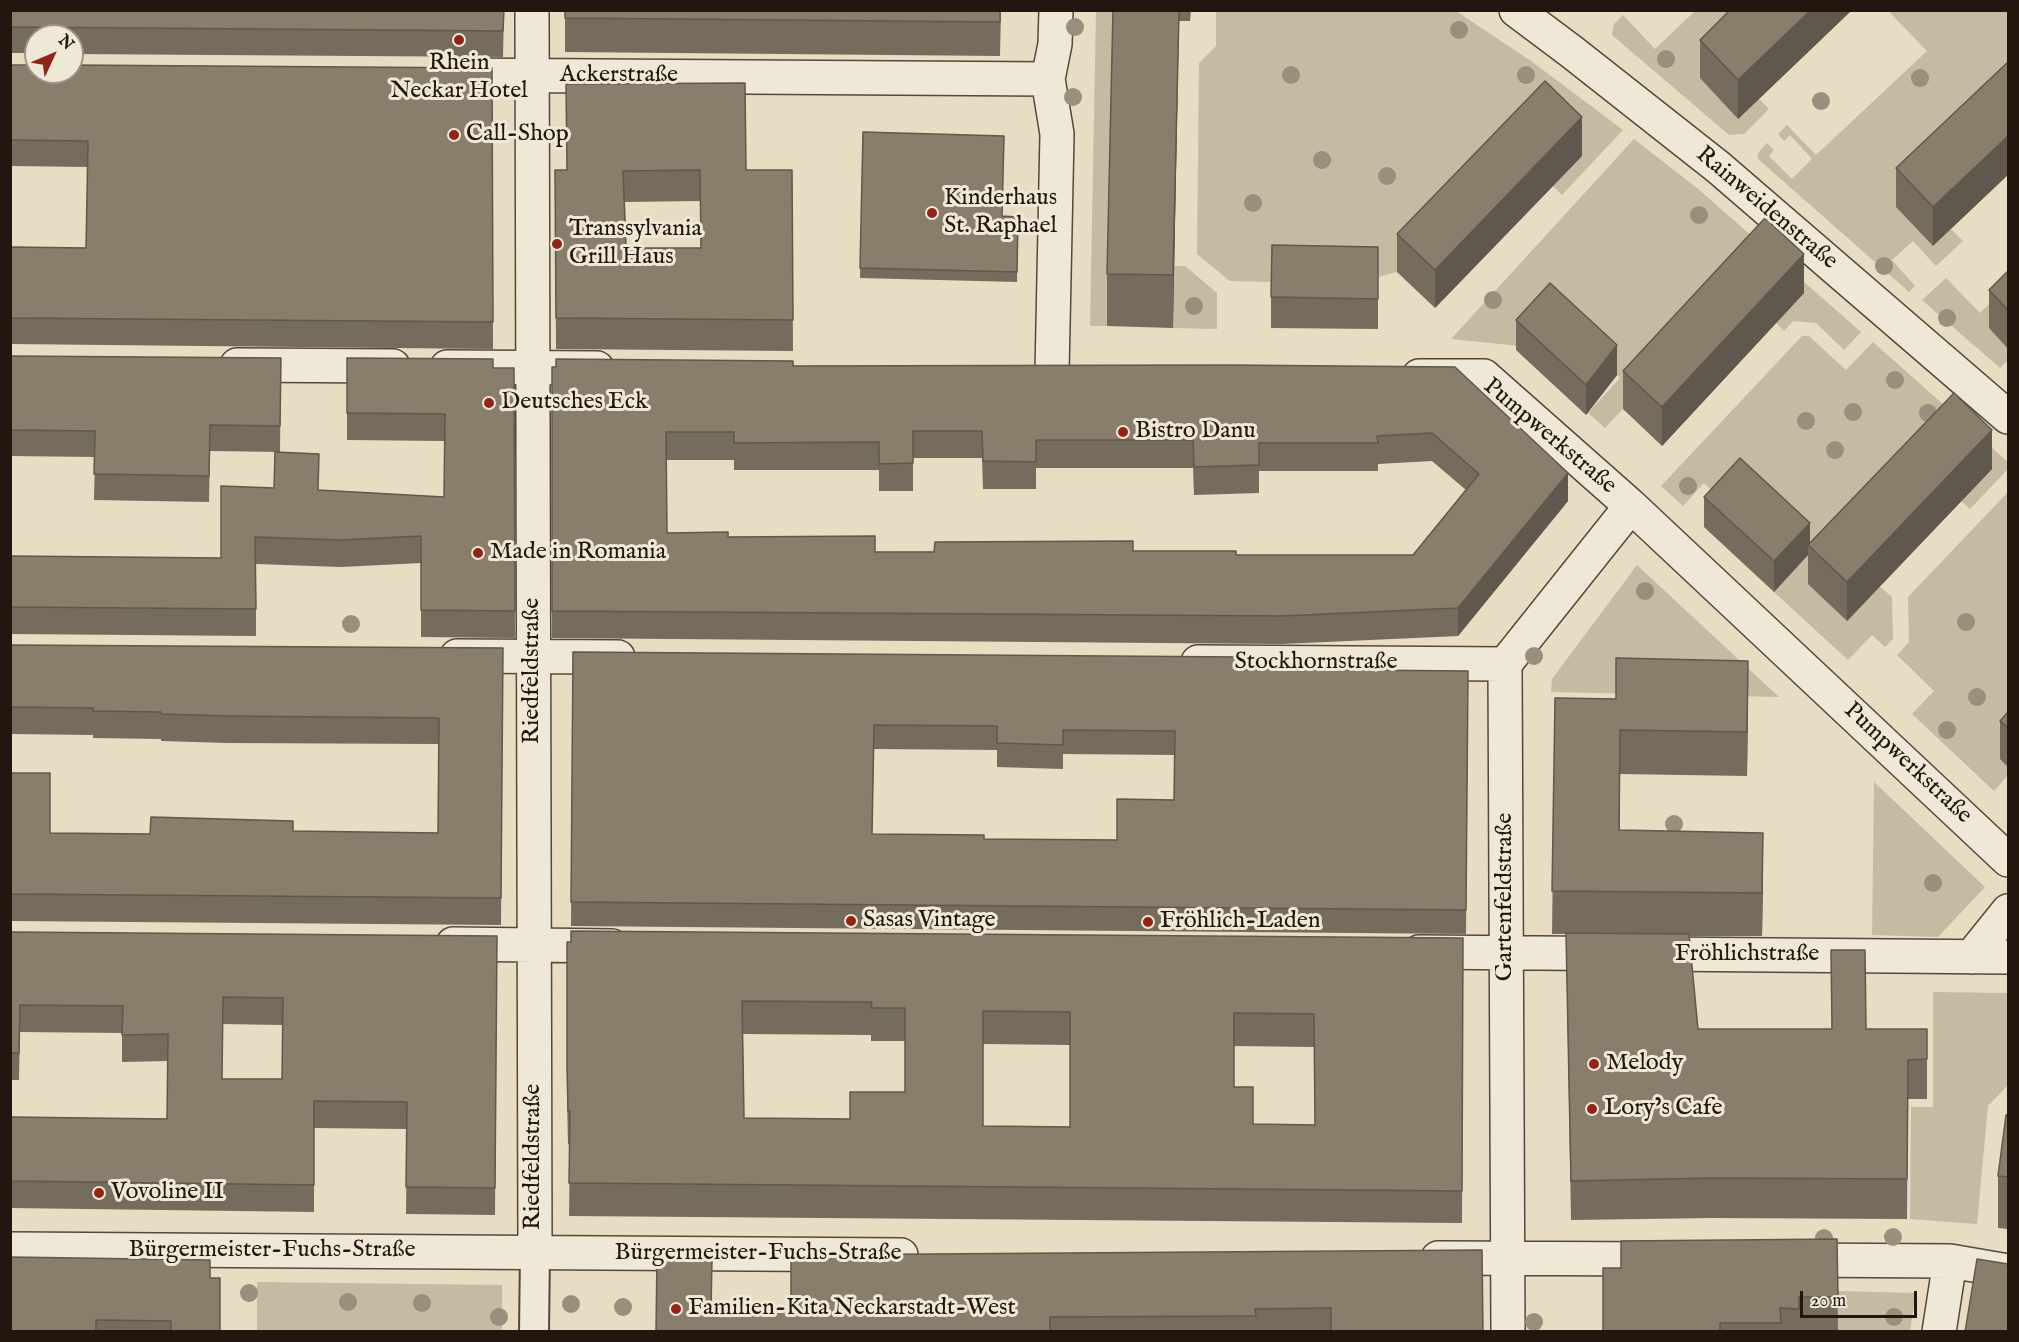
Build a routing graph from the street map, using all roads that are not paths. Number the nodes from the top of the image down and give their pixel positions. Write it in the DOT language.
graph roads {
  1 [pos="531,10"];
  2 [pos="1056,10"];
  3 [pos="1516,10"];
  4 [pos="413,75"];
  5 [pos="532,76"];
  6 [pos="1048,79"];
  7 [pos="212,364"];
  8 [pos="533,367"];
  9 [pos="627,368"];
  10 [pos="1086,373"];
  11 [pos="1393,376"];
  12 [pos="2008,417"];
  13 [pos="1630,506"];
  14 [pos="426,656"];
  15 [pos="533,657"];
  16 [pos="652,658"];
  17 [pos="1163,662"];
  18 [pos="1505,664"];
  19 [pos="2008,860"];
  20 [pos="2008,911"];
  21 [pos="427,944"];
  22 [pos="534,945"];
  23 [pos="640,946"];
  24 [pos="1387,952"];
  25 [pos="1506,953"];
  26 [pos="1971,957"];
  27 [pos="2008,957"];
  28 [pos="10,1249"];
  29 [pos="535,1252"];
  30 [pos="927,1255"];
  31 [pos="1413,1258"];
  32 [pos="1509,1258"];
  33 [pos="1695,1259"];
  34 [pos="1765,1260"];
  35 [pos="1950,1261"];
  36 [pos="2008,1271"];
  37 [pos="534,1332"];
  38 [pos="1508,1332"];
  39 [pos="1939,1332"];
  1 -- 5 [label="street, Riedfeldstraße"];
  2 -- 6 [label="street"];
  3 -- 12 [label="street, Rainweidenstraße"];
  4 -- 5 [label="street, Ackerstraße"];
  5 -- 6 [label="street, Ackerstraße"];
  5 -- 8 [label="street, Riedfeldstraße"];
  6 -- 10 [label="street"];
  7 -- 8 [label="street"];
  8 -- 9 [label="street"];
  8 -- 15 [label="street, Riedfeldstraße"];
  11 -- 13 [label="street, Pumpwerkstraße"];
  13 -- 18 [label="street"];
  13 -- 19 [label="street, Pumpwerkstraße"];
  14 -- 15 [label="street"];
  15 -- 16 [label="street"];
  15 -- 22 [label="street, Riedfeldstraße"];
  17 -- 18 [label="street, Stockhornstraße"];
  18 -- 25 [label="street, Gartenfeldstraße"];
  20 -- 26 [label="street"];
  21 -- 22 [label="street"];
  22 -- 23 [label="street"];
  22 -- 29 [label="street, Riedfeldstraße"];
  24 -- 25 [label="street, Fröhlichstraße"];
  25 -- 26 [label="street, Fröhlichstraße"];
  25 -- 32 [label="street, Gartenfeldstraße"];
  26 -- 27 [label="street, Fröhlichstraße"];
  28 -- 29 [label="street, Bürgermeister-Fuchs-Straße"];
  29 -- 30 [label="street, Bürgermeister-Fuchs-Straße"];
  29 -- 37 [label="street, Riedfeldstraße"];
  31 -- 32 [label="street"];
  32 -- 33 [label="street"];
  32 -- 38 [label="street, Gartenfeldstraße"];
  34 -- 35 [label="street"];
  35 -- 36 [label="street"];
  35 -- 39 [label="street"];
}
